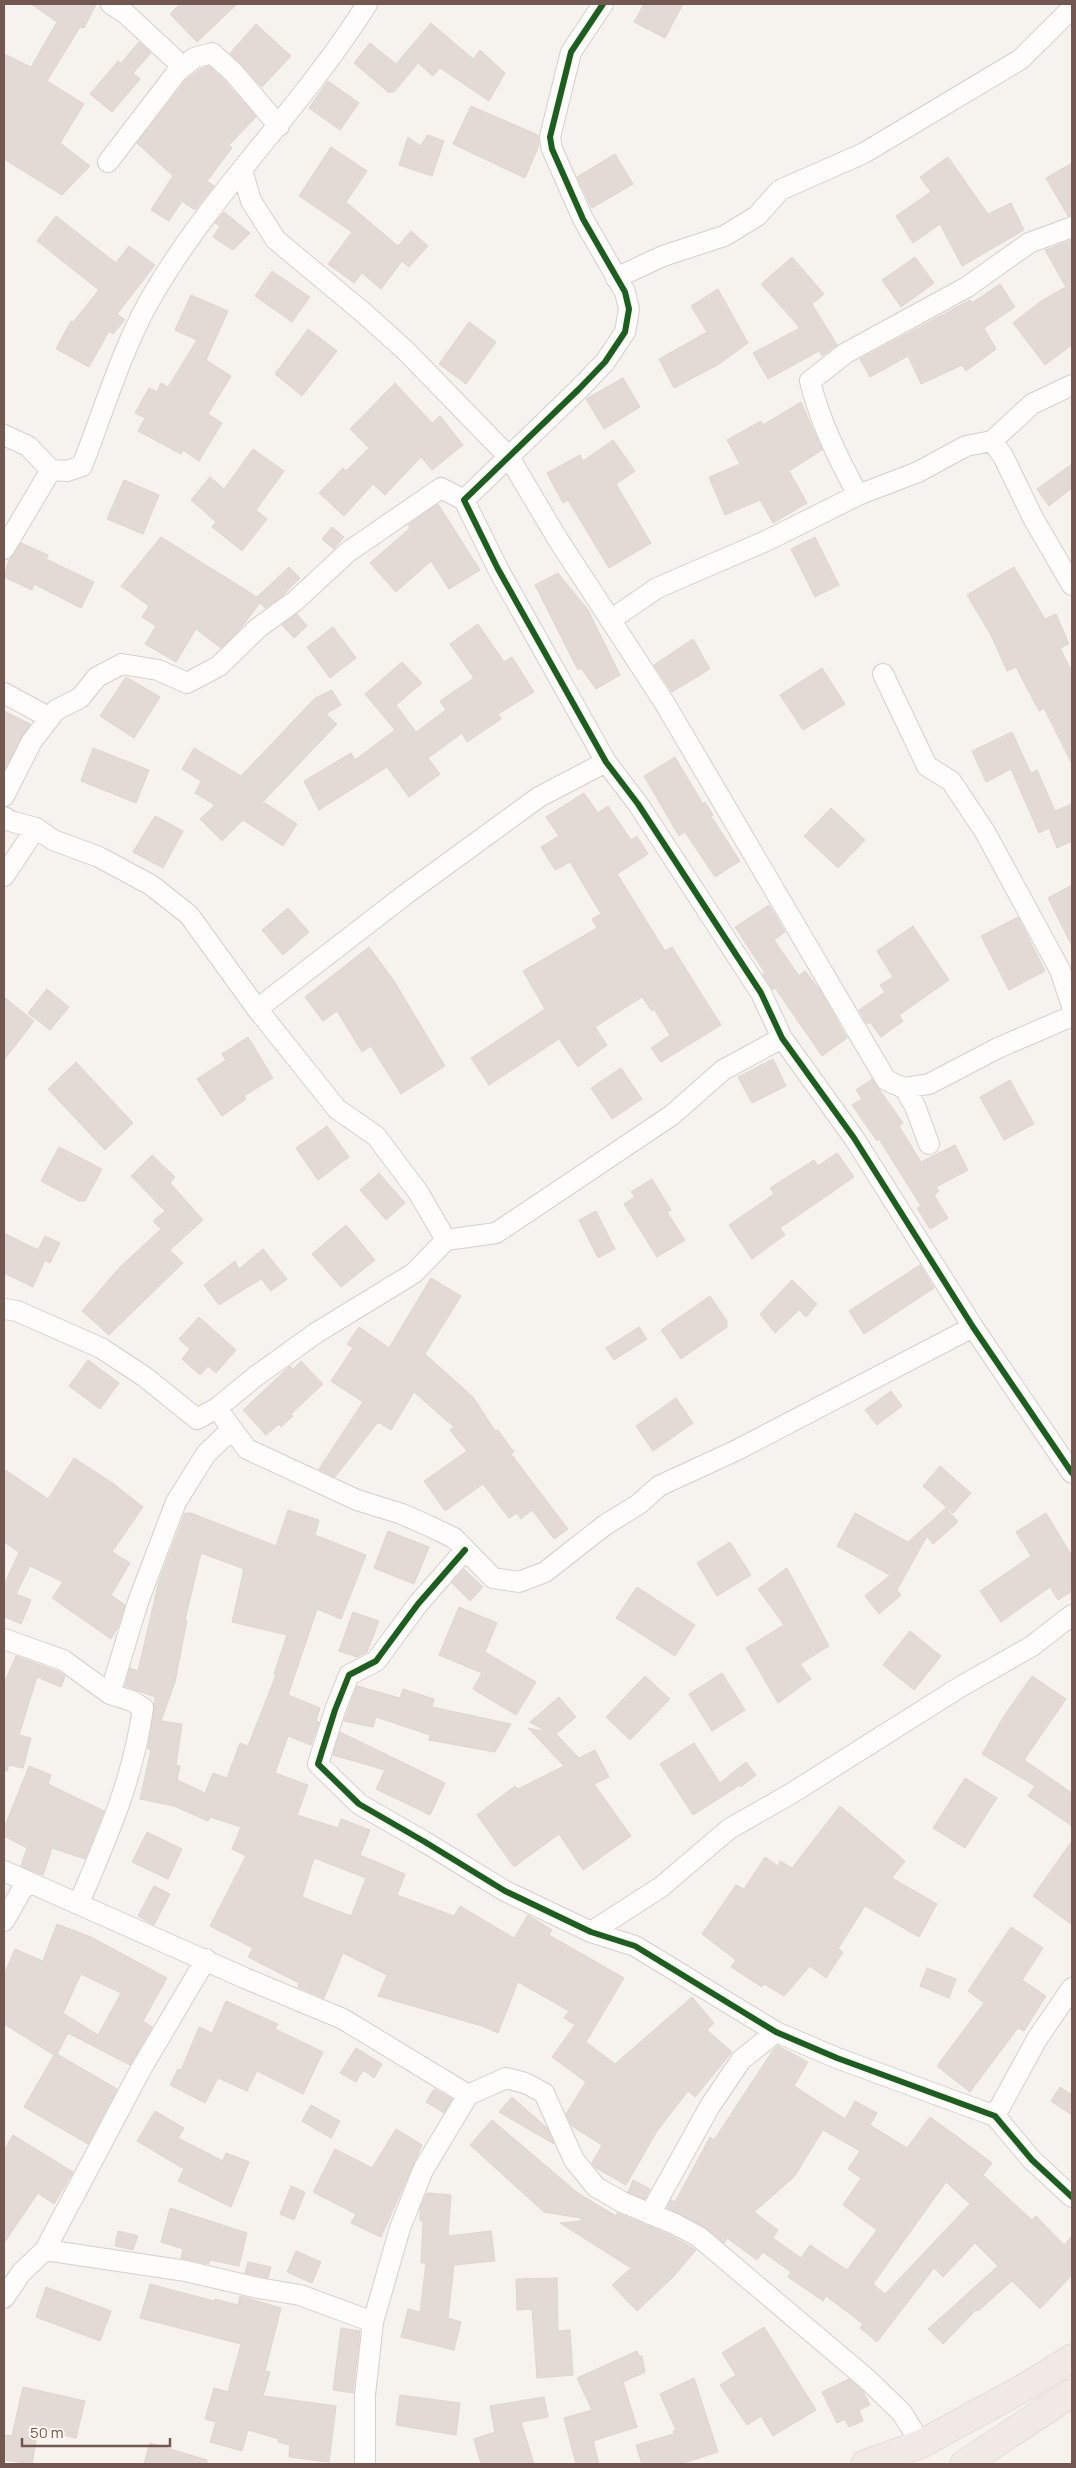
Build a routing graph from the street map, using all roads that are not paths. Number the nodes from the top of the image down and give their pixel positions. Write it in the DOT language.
graph roads {
  1 [pos="111,4"];
  2 [pos="367,4"];
  3 [pos="603,4"];
  4 [pos="1072,8"];
  5 [pos="183,67"];
  6 [pos="279,126"];
  7 [pos="108,162"];
  8 [pos="242,170"];
  9 [pos="1072,227"];
  10 [pos="616,278"];
  11 [pos="1072,385"];
  12 [pos="4,435"];
  13 [pos="992,441"];
  14 [pos="509,457"];
  15 [pos="51,470"];
  16 [pos="858,494"];
  17 [pos="464,500"];
  18 [pos="4,549"];
  19 [pos="1072,585"];
  20 [pos="612,619"];
  21 [pos="883,674"];
  22 [pos="4,693"];
  23 [pos="50,718"];
  24 [pos="606,762"];
  25 [pos="4,796"];
  26 [pos="4,816"];
  27 [pos="36,828"];
  28 [pos="4,876"];
  29 [pos="1072,1006"];
  30 [pos="257,1009"];
  31 [pos="1072,1016"];
  32 [pos="782,1038"];
  33 [pos="904,1088"];
  34 [pos="929,1144"];
  35 [pos="446,1240"];
  36 [pos="4,1309"];
  37 [pos="973,1327"];
  38 [pos="217,1408"];
  39 [pos="197,1418"];
  40 [pos="232,1429"];
  41 [pos="206,1454"];
  42 [pos="1072,1473"];
  43 [pos="465,1550"];
  44 [pos="1072,1615"];
  45 [pos="4,1639"];
  46 [pos="110,1694"];
  47 [pos="4,1870"];
  48 [pos="27,1881"];
  49 [pos="79,1903"];
  50 [pos="4,1921"];
  51 [pos="591,1932"];
  52 [pos="206,1959"];
  53 [pos="1072,1988"];
  54 [pos="776,2032"];
  55 [pos="468,2095"];
  56 [pos="995,2116"];
  57 [pos="1072,2197"];
  58 [pos="650,2214"];
  59 [pos="45,2250"];
  60 [pos="4,2298"];
  61 [pos="373,2322"];
  62 [pos="1072,2358"];
  63 [pos="1072,2393"];
  64 [pos="921,2444"];
  65 [pos="365,2464"];
  66 [pos="865,2464"];
  67 [pos="965,2464"];
  1 -- 5 [label="street"];
  2 -- 6 [label="street"];
  3 -- 10 [label="street"];
  4 -- 10 [label="street"];
  5 -- 6 [label="street"];
  5 -- 7 [label="street"];
  6 -- 8 [label="street"];
  8 -- 14 [label="street"];
  8 -- 15 [label="street"];
  9 -- 16 [label="street"];
  10 -- 14 [label="street"];
  11 -- 13 [label="street"];
  12 -- 15 [label="street"];
  13 -- 16 [label="street"];
  13 -- 19 [label="street"];
  14 -- 17 [label="street"];
  14 -- 20 [label="street"];
  15 -- 18 [label="street"];
  16 -- 20 [label="street"];
  17 -- 23 [label="street"];
  17 -- 24 [label="street"];
  20 -- 33 [label="street"];
  21 -- 29 [label="street"];
  22 -- 23 [label="street"];
  23 -- 25 [label="street"];
  24 -- 30 [label="street"];
  24 -- 32 [label="street"];
  26 -- 27 [label="street"];
  27 -- 28 [label="street"];
  27 -- 30 [label="street"];
  30 -- 35 [label="street"];
  31 -- 33 [label="street"];
  32 -- 35 [label="street"];
  32 -- 37 [label="street"];
  33 -- 34 [label="street"];
  35 -- 38 [label="street"];
  36 -- 39 [label="street"];
  37 -- 42 [label="street"];
  37 -- 43 [label="street"];
  38 -- 39 [label="street"];
  38 -- 40 [label="street"];
  39 -- 41 [label="street"];
  40 -- 41 [label="street"];
  40 -- 43 [label="street"];
  41 -- 46 [label="street"];
  43 -- 51 [label="street"];
  44 -- 51 [label="street"];
  45 -- 46 [label="street"];
  46 -- 49 [label="street"];
  47 -- 48 [label="street"];
  48 -- 49 [label="street"];
  48 -- 50 [label="street"];
  49 -- 52 [label="street"];
  51 -- 54 [label="street"];
  52 -- 55 [label="street"];
  52 -- 59 [label="street"];
  53 -- 56 [label="street"];
  54 -- 56 [label="street"];
  54 -- 58 [label="street"];
  55 -- 58 [label="street"];
  55 -- 61 [label="street"];
  56 -- 57 [label="street"];
  58 -- 64 [label="street"];
  59 -- 60 [label="street"];
  59 -- 61 [label="street"];
  61 -- 65 [label="street"];
  62 -- 64 [label="highway"];
  63 -- 67 [label="highway"];
  64 -- 66 [label="highway"];
}
